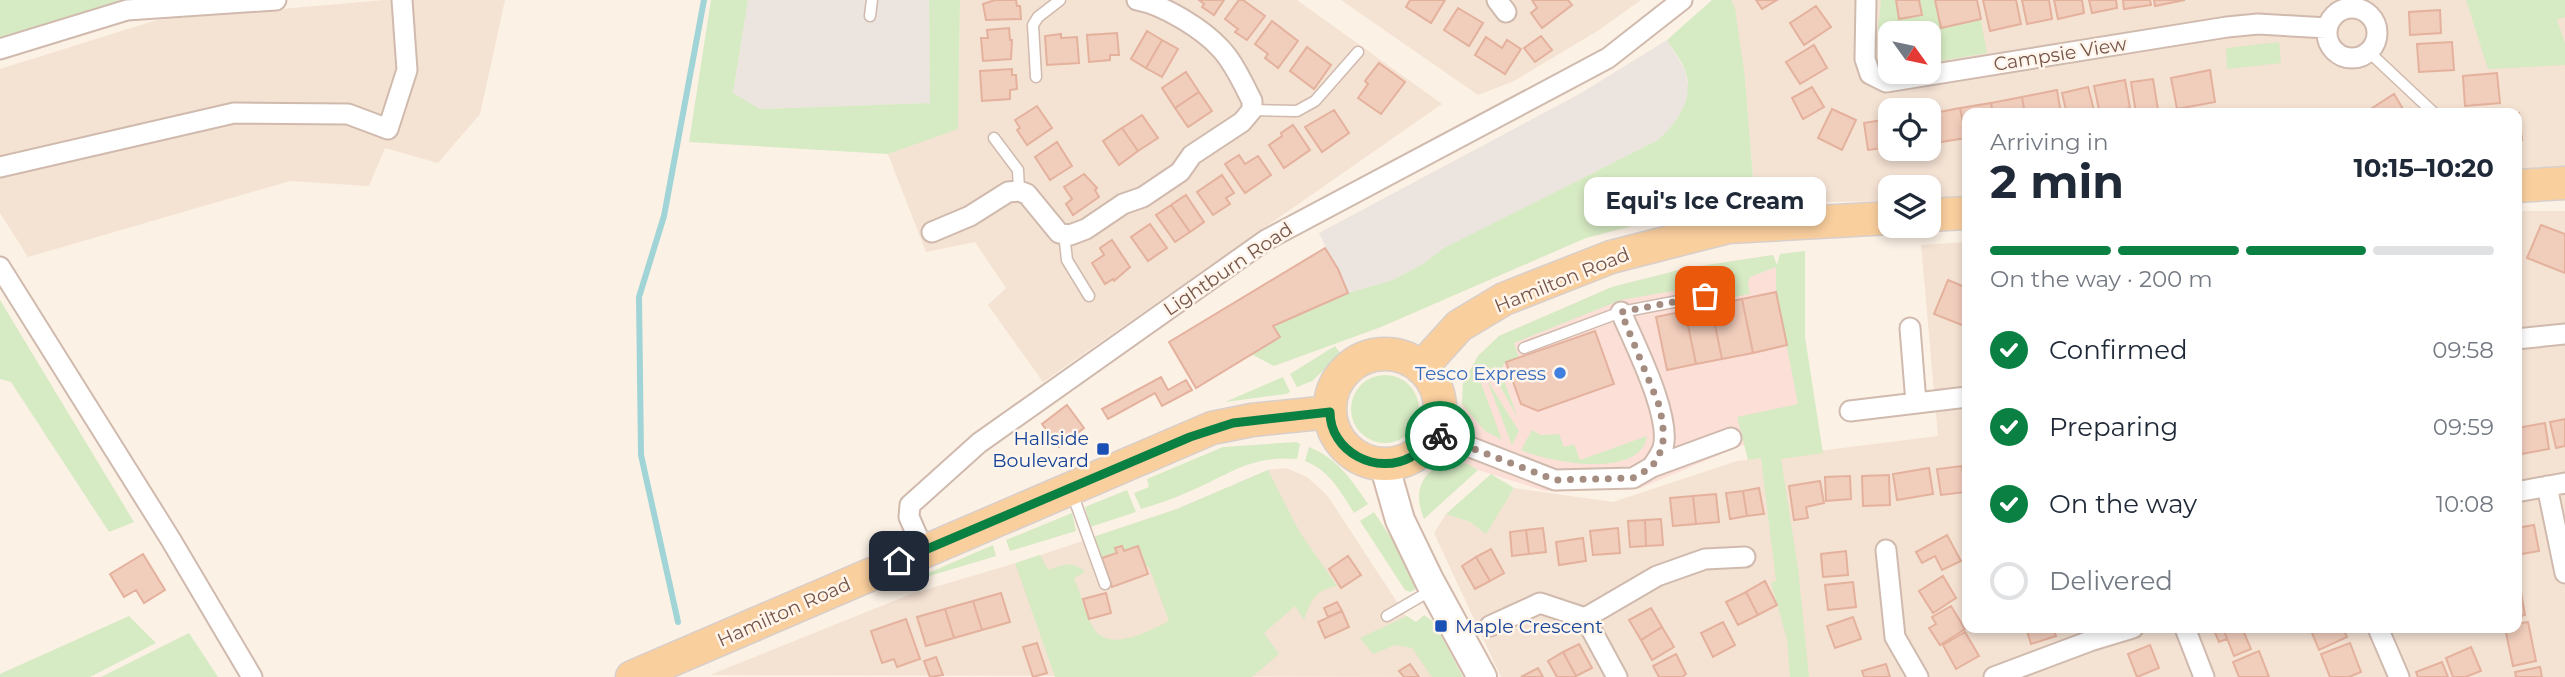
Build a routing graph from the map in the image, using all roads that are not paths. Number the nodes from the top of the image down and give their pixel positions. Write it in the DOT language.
graph roads {
  1 [pos="276,0"];
  2 [pos="402,0"];
  3 [pos="872,0"];
  4 [pos="1060,0"];
  5 [pos="1138,0"];
  6 [pos="1682,0"];
  7 [pos="1866,0"];
  8 [pos="870,16"];
  9 [pos="2327,28"];
  10 [pos="0,49"];
  11 [pos="1358,52"];
  12 [pos="2369,52"];
  13 [pos="1036,77"];
  14 [pos="2429,108"];
  15 [pos="1252,110"];
  16 [pos="994,138"];
  17 [pos="0,167"];
  18 [pos="2565,183"];
  19 [pos="2522,186"];
  20 [pos="1019,191"];
  21 [pos="1962,213"];
  22 [pos="1941,214"];
  23 [pos="1878,219"];
  24 [pos="932,232"];
  25 [pos="1064,233"];
  26 [pos="0,267"];
  27 [pos="1089,296"];
  28 [pos="1705,296"];
  29 [pos="1621,312"];
  30 [pos="1910,328"];
  31 [pos="2565,334"];
  32 [pos="2522,338"];
  33 [pos="1524,348"];
  34 [pos="1421,368"];
  35 [pos="1962,398"];
  36 [pos="1916,403"];
  37 [pos="1850,411"];
  38 [pos="1330,412"];
  39 [pos="1434,433"];
  40 [pos="1731,438"];
  41 [pos="1384,464"];
  42 [pos="1652,467"];
  43 [pos="2556,485"];
  44 [pos="1071,489"];
  45 [pos="2522,491"];
  46 [pos="1886,550"];
  47 [pos="924,551"];
  48 [pos="1745,557"];
  49 [pos="2565,573"];
  50 [pos="1105,584"];
  51 [pos="1434,589"];
  52 [pos="1387,616"];
  53 [pos="1585,618"];
  54 [pos="1490,626"];
  55 [pos="2187,633"];
  56 [pos="2380,633"];
  57 [pos="2087,635"];
  58 [pos="2000,676"];
  59 [pos="252,677"];
  60 [pos="632,677"];
  61 [pos="1482,677"];
  62 [pos="1616,677"];
  63 [pos="1917,677"];
  64 [pos="2204,677"];
  65 [pos="2399,677"];
  1 -- 10 [label="street"];
  2 -- 17 [label="street"];
  3 -- 8 [label="lane"];
  4 -- 13 [label="lane"];
  5 -- 15 [label="street"];
  6 -- 47 [label="street, Lightburn Road"];
  7 -- 9 [label="street, Campsie View"];
  9 -- 12 [label="street"];
  9 -- 12 [label="street"];
  11 -- 15 [label="lane"];
  12 -- 14 [label="lane"];
  15 -- 25 [label="street"];
  16 -- 20 [label="lane"];
  18 -- 19 [label="main road"];
  20 -- 24 [label="street"];
  20 -- 25 [label="street"];
  21 -- 22 [label="main road"];
  23 -- 34 [label="main road, Hamilton Road"];
  25 -- 27 [label="lane"];
  26 -- 59 [label="street"];
  28 -- 29 [label="lane"];
  29 -- 33 [label="lane"];
  29 -- 42 [label="street"];
  30 -- 36 [label="street"];
  31 -- 32 [label="street"];
  34 -- 38 [label="main road"];
  34 -- 39 [label="main road"];
  35 -- 36 [label="street"];
  36 -- 37 [label="street"];
  38 -- 41 [label="main road"];
  38 -- 44 [label="main road, Hamilton Road"];
  39 -- 41 [label="main road"];
  39 -- 42 [label="street"];
  40 -- 42 [label="street"];
  41 -- 51 [label="street"];
  43 -- 45 [label="street"];
  43 -- 49 [label="street"];
  44 -- 47 [label="main road, Hamilton Road"];
  44 -- 50 [label="lane"];
  46 -- 63 [label="street"];
  47 -- 60 [label="main road, Hamilton Road"];
  48 -- 53 [label="street"];
  51 -- 52 [label="lane"];
  51 -- 61 [label="street"];
  53 -- 54 [label="street"];
  53 -- 62 [label="street"];
  55 -- 64 [label="street"];
  56 -- 65 [label="street"];
  57 -- 58 [label="street"];
}
